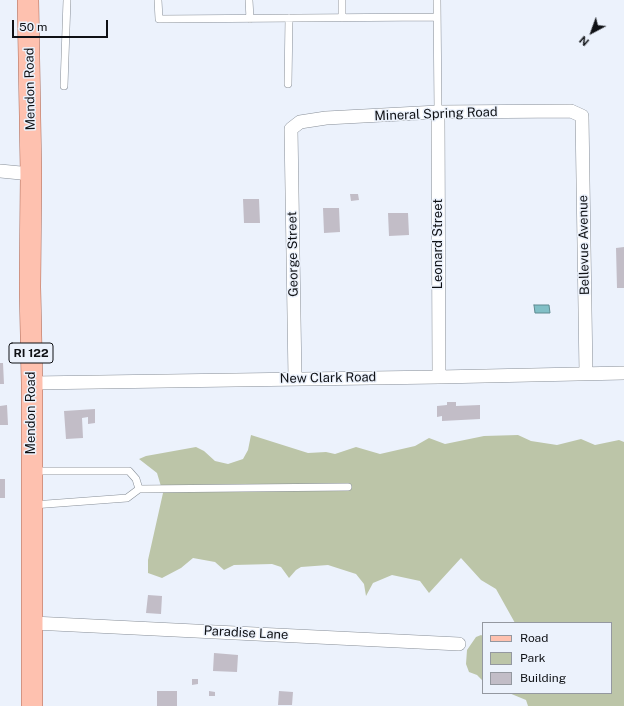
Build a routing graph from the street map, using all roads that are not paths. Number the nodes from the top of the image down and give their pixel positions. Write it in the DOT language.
graph roads {
  1 [pos="28,0"];
  2 [pos="67,0"];
  3 [pos="158,0"];
  4 [pos="249,0"];
  5 [pos="342,0"];
  6 [pos="437,0"];
  7 [pos="437,17"];
  8 [pos="289,18"];
  9 [pos="342,18"];
  10 [pos="250,19"];
  11 [pos="288,84"];
  12 [pos="64,86"];
  13 [pos="438,112"];
  14 [pos="582,116"];
  15 [pos="291,129"];
  16 [pos="0,171"];
  17 [pos="31,174"];
  18 [pos="624,373"];
  19 [pos="586,374"];
  20 [pos="438,377"];
  21 [pos="295,379"];
  22 [pos="32,383"];
  23 [pos="31,471"];
  24 [pos="348,487"];
  25 [pos="139,489"];
  26 [pos="31,506"];
  27 [pos="33,623"];
  28 [pos="459,644"];
  29 [pos="32,706"];
  1 -- 17 [label="main road, Mendon Road / RI 122"];
  2 -- 12 [label="lane"];
  3 -- 10 [label="lane"];
  4 -- 10 [label="lane"];
  5 -- 9 [label="lane"];
  6 -- 7 [label="lane"];
  7 -- 9 [label="lane"];
  7 -- 13 [label="lane"];
  8 -- 9 [label="lane"];
  8 -- 10 [label="lane"];
  8 -- 11 [label="lane"];
  13 -- 14 [label="street, Mineral Spring Road"];
  13 -- 15 [label="street, Mineral Spring Road"];
  13 -- 20 [label="street, Leonard Street"];
  14 -- 19 [label="street, Bellevue Avenue"];
  15 -- 21 [label="street, George Street"];
  16 -- 17 [label="street"];
  17 -- 22 [label="main road, Mendon Road / RI 122"];
  18 -- 19 [label="street, New Clark Road"];
  19 -- 20 [label="street, New Clark Road"];
  20 -- 21 [label="street, New Clark Road"];
  21 -- 22 [label="street, New Clark Road"];
  22 -- 23 [label="main road, Mendon Road / RI 122"];
  23 -- 25 [label="lane"];
  23 -- 26 [label="main road, Mendon Road / RI 122"];
  24 -- 25 [label="lane"];
  25 -- 26 [label="lane"];
  26 -- 27 [label="main road, Mendon Road / RI 122"];
  27 -- 28 [label="street, Paradise Lane"];
  27 -- 29 [label="main road, Mendon Road / RI 122"];
}
